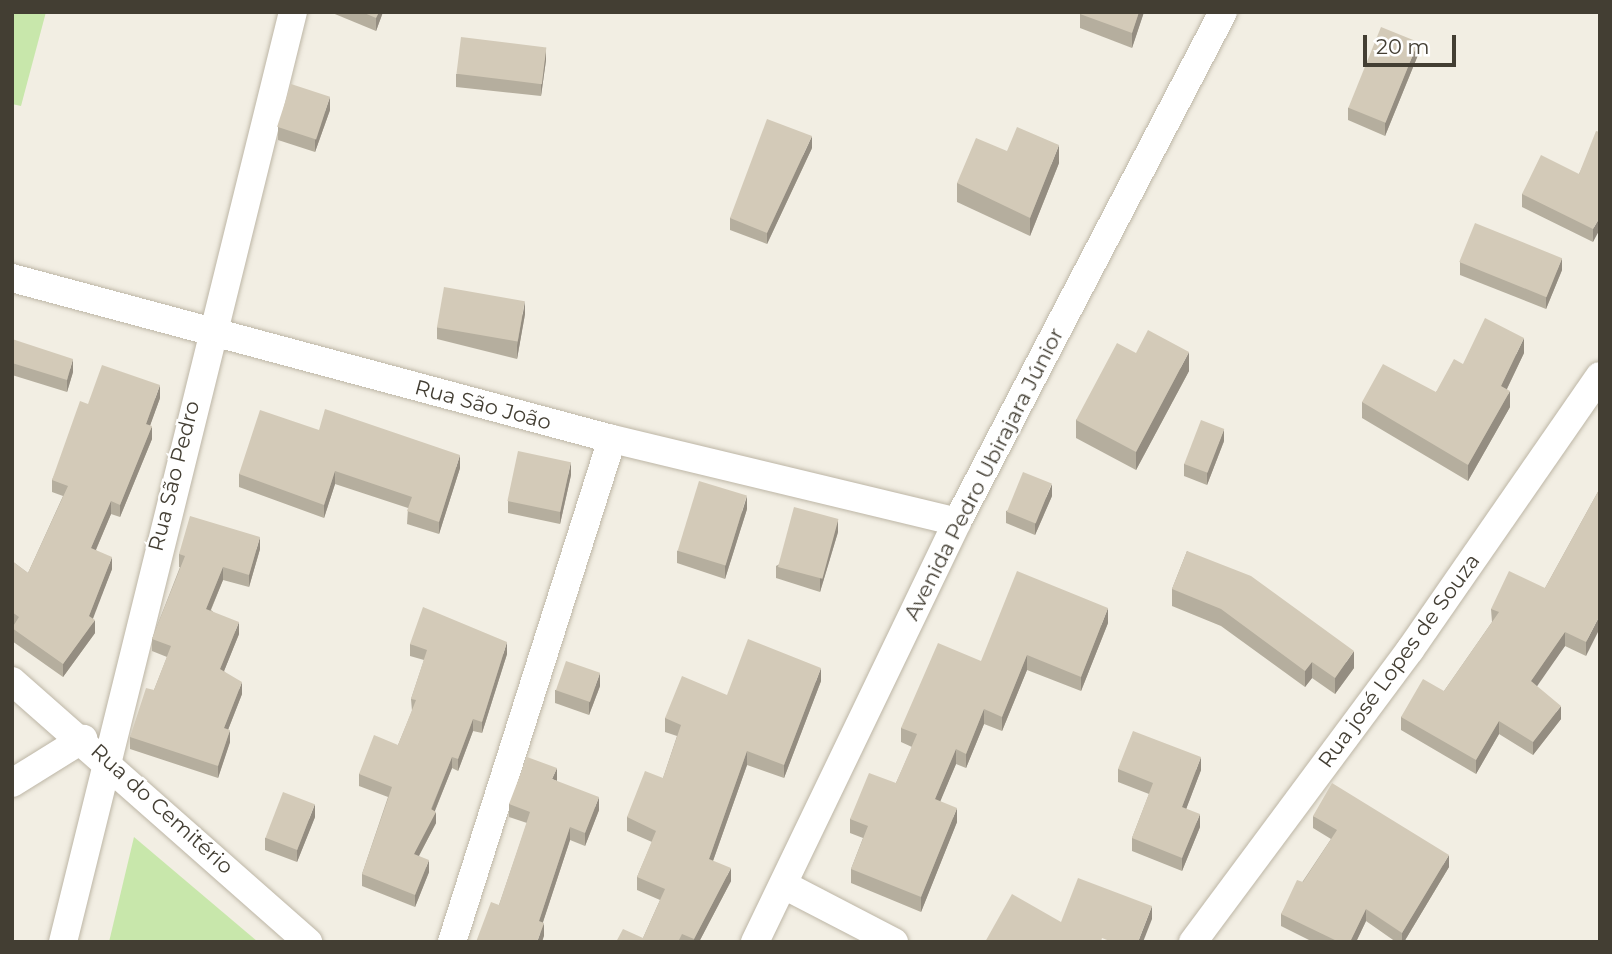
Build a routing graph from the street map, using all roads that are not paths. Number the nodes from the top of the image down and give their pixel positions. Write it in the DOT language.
graph roads {
  1 [pos="293,12"];
  2 [pos="1223,12"];
  3 [pos="12,278"];
  4 [pos="209,334"];
  5 [pos="1600,376"];
  6 [pos="612,439"];
  7 [pos="957,522"];
  8 [pos="12,681"];
  9 [pos="83,738"];
  10 [pos="104,757"];
  11 [pos="12,783"];
  12 [pos="784,884"];
  13 [pos="63,942"];
  14 [pos="308,942"];
  15 [pos="452,942"];
  16 [pos="755,942"];
  17 [pos="894,942"];
  18 [pos="1193,942"];
  1 -- 4 [label="street, Rua São Pedro"];
  2 -- 7 [label="street, Avenida Pedro Ubirajara Júnior"];
  3 -- 4 [label="street, Rua São João"];
  4 -- 6 [label="street, Rua São João"];
  4 -- 10 [label="street, Rua São Pedro"];
  5 -- 18 [label="street, Rua josé Lopes de Souza"];
  6 -- 7 [label="street, Rua São João"];
  6 -- 15 [label="street"];
  7 -- 12 [label="street, Avenida Pedro Ubirajara Júnior"];
  8 -- 9 [label="street, Rua do Cemitério"];
  9 -- 10 [label="street, Rua do Cemitério"];
  9 -- 11 [label="street"];
  10 -- 13 [label="street, Rua São Pedro"];
  10 -- 14 [label="street, Rua do Cemitério"];
  12 -- 16 [label="street, Avenida Pedro Ubirajara Júnior"];
  12 -- 17 [label="street"];
}
